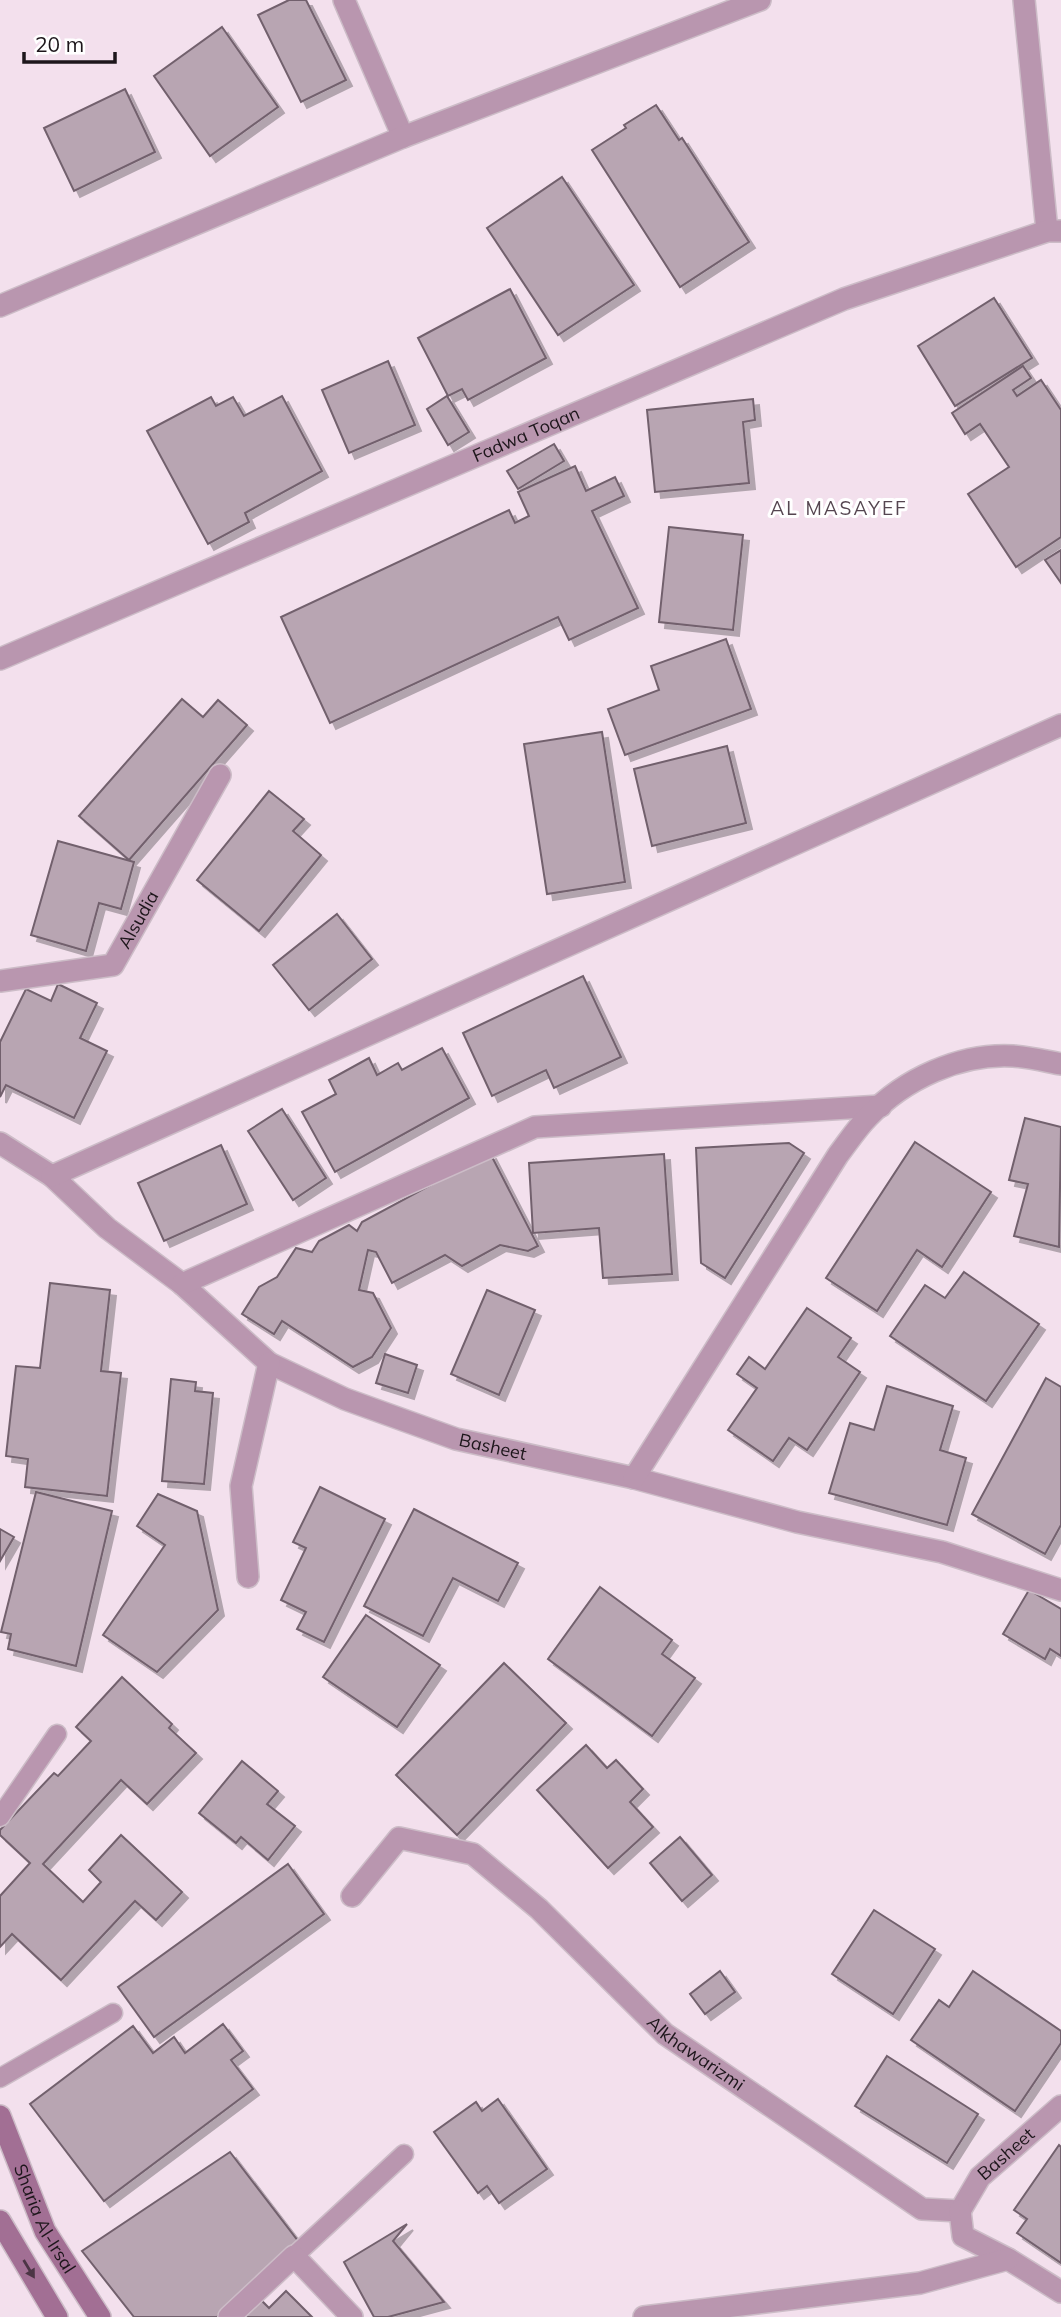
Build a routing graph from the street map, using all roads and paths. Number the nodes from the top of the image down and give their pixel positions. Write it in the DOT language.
graph roads {
  1 [pos="344,0"];
  2 [pos="760,0"];
  3 [pos="1024,0"];
  4 [pos="403,137"];
  5 [pos="1054,231"];
  6 [pos="0,306"];
  7 [pos="0,659"];
  8 [pos="1061,724"];
  9 [pos="220,775"];
  10 [pos="0,981"];
  11 [pos="1061,1064"];
  12 [pos="881,1106"];
  13 [pos="0,1143"];
  14 [pos="52,1176"];
  15 [pos="182,1284"];
  16 [pos="269,1363"];
  17 [pos="634,1478"];
  18 [pos="248,1577"];
  19 [pos="1061,1590"];
  20 [pos="57,1734"];
  21 [pos="0,1817"];
  22 [pos="352,1896"];
  23 [pos="113,2013"];
  24 [pos="0,2078"];
  25 [pos="1061,2106"];
  26 [pos="0,2116"];
  27 [pos="404,2154"];
  28 [pos="960,2211"];
  29 [pos="0,2221"];
  30 [pos="294,2256"];
  31 [pos="1008,2259"];
  32 [pos="1061,2292"];
  33 [pos="57,2317"];
  34 [pos="100,2317"];
  35 [pos="229,2317"];
  36 [pos="352,2317"];
  37 [pos="644,2317"];
  1 -- 4 [label="street"];
  2 -- 4 [label="street"];
  3 -- 5 [label="street"];
  4 -- 6 [label="street"];
  5 -- 7 [label="street, Fadwa Toqan"];
  8 -- 14 [label="street"];
  9 -- 10 [label="street, Alsudia"];
  11 -- 12 [label="street"];
  12 -- 15 [label="street"];
  12 -- 17 [label="street"];
  13 -- 14 [label="street, Basheet"];
  14 -- 15 [label="street, Basheet"];
  15 -- 16 [label="street, Basheet"];
  16 -- 17 [label="street, Basheet"];
  16 -- 18 [label="street"];
  17 -- 19 [label="street, Basheet"];
  20 -- 21 [label="lane"];
  22 -- 28 [label="street, Alkhawarizmi"];
  23 -- 24 [label="lane"];
  25 -- 28 [label="street, Basheet"];
  26 -- 34 [label="main road, Sharia Al-Irsal"];
  27 -- 30 [label="lane"];
  28 -- 31 [label="street"];
  29 -- 33 [label="main road, Sharia Al-Irsal, one-way"];
  30 -- 35 [label="street"];
  30 -- 36 [label="street"];
  31 -- 32 [label="street"];
  31 -- 37 [label="street"];
}
